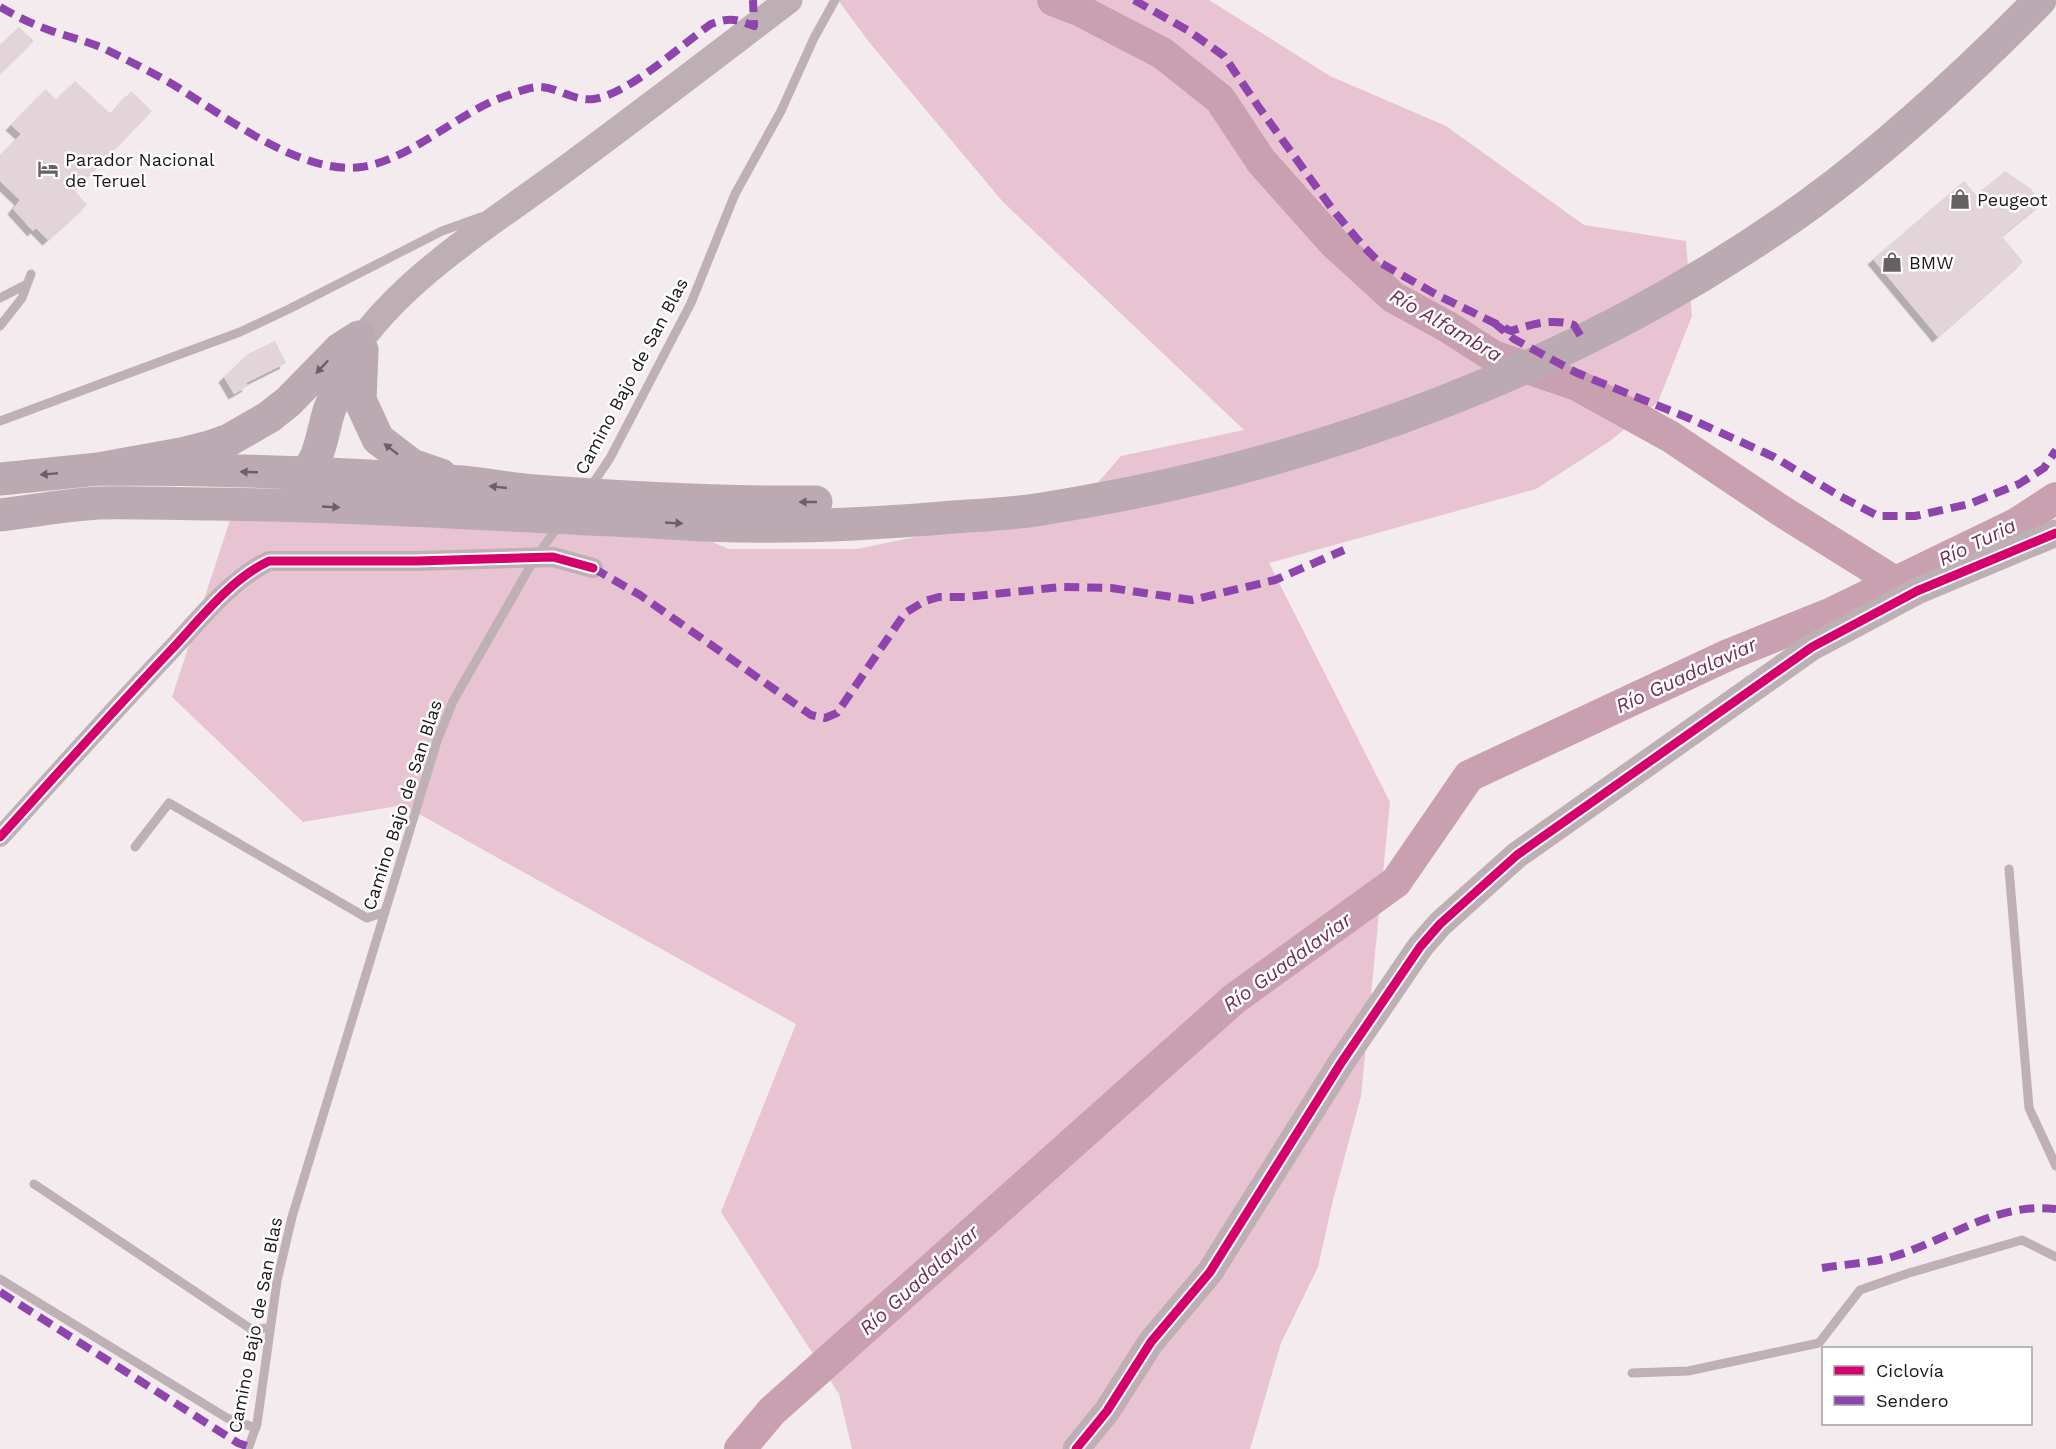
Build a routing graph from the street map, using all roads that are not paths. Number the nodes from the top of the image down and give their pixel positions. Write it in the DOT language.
graph roads {
  1 [pos="789,0"];
  2 [pos="835,0"];
  3 [pos="2040,0"];
  4 [pos="520,203"];
  5 [pos="31,274"];
  6 [pos="27,284"];
  7 [pos="0,298"];
  8 [pos="0,326"];
  9 [pos="365,341"];
  10 [pos="0,421"];
  11 [pos="98,469"];
  12 [pos="308,474"];
  13 [pos="0,478"];
  14 [pos="462,483"];
  15 [pos="532,504"];
  16 [pos="0,513"];
  17 [pos="2056,533"];
  18 [pos="537,557"];
  19 [pos="593,568"];
  20 [pos="0,837"];
  21 [pos="135,847"];
  22 [pos="2009,869"];
  23 [pos="385,912"];
  24 [pos="2056,1166"];
  25 [pos="34,1184"];
  26 [pos="2056,1257"];
  27 [pos="0,1279"];
  28 [pos="270,1328"];
  29 [pos="1632,1373"];
  30 [pos="256,1428"];
  31 [pos="248,1449"];
  32 [pos="1076,1449"];
  1 -- 4 [label="street"];
  2 -- 18 [label="lane, Camino Bajo de San Blas"];
  3 -- 15 [label="highway"];
  4 -- 9 [label="street"];
  4 -- 10 [label="lane"];
  5 -- 6 [label="lane"];
  6 -- 7 [label="lane"];
  6 -- 8 [label="lane"];
  9 -- 11 [label="highway, one-way"];
  9 -- 12 [label="highway"];
  14 -- 9 [label="highway, one-way"];
  12 -- 11 [label="highway, one-way"];
  11 -- 13 [label="highway, one-way"];
  12 -- 14 [label="highway"];
  12 -- 16 [label="highway"];
  15 -- 14 [label="highway, one-way"];
  16 -- 15 [label="highway, one-way"];
  17 -- 32 [label="street"];
  18 -- 19 [label="street"];
  18 -- 20 [label="street"];
  18 -- 23 [label="lane, Camino Bajo de San Blas"];
  21 -- 23 [label="lane"];
  22 -- 24 [label="lane"];
  23 -- 28 [label="lane, Camino Bajo de San Blas"];
  25 -- 28 [label="lane"];
  26 -- 29 [label="lane"];
  27 -- 30 [label="lane"];
  28 -- 30 [label="lane, Camino Bajo de San Blas"];
  30 -- 31 [label="lane, Camino Bajo de San Blas"];
}
